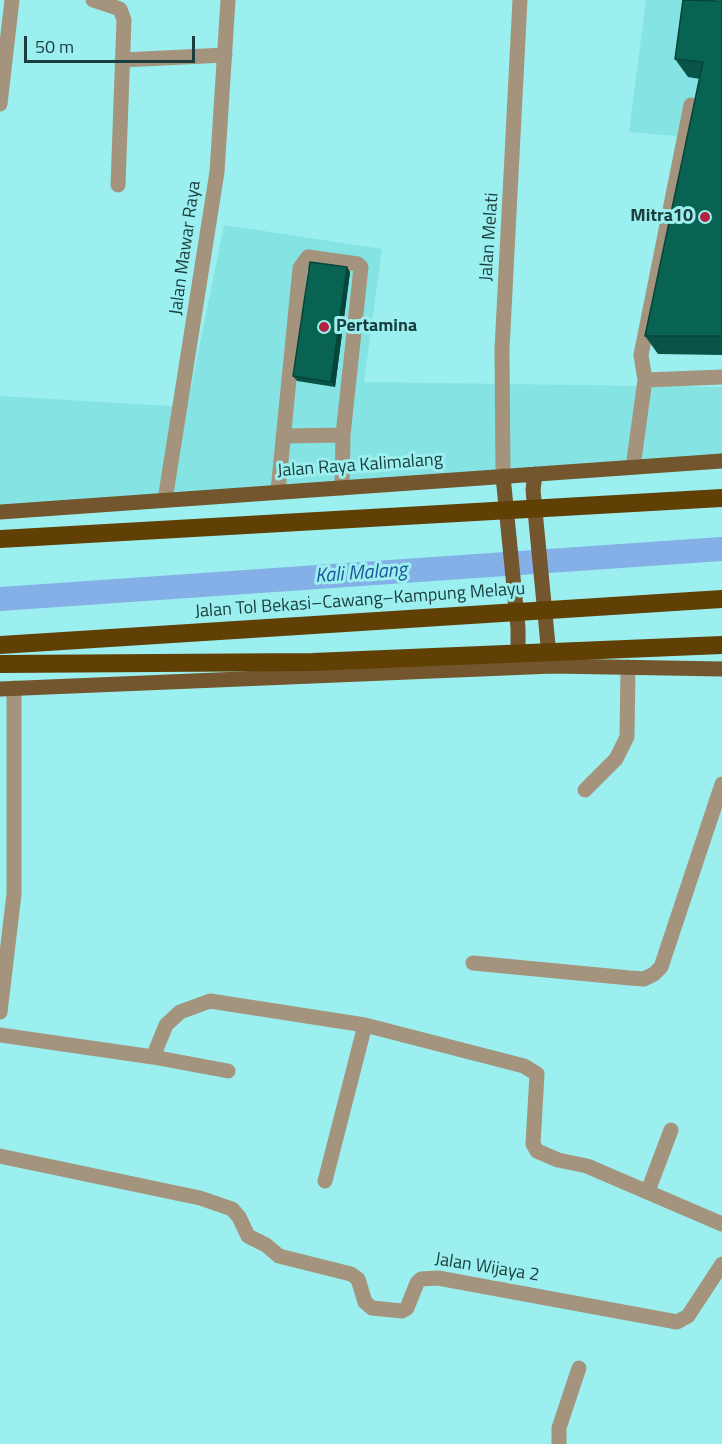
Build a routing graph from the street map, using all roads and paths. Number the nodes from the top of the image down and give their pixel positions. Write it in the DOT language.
graph roads {
  1 [pos="12,0"];
  2 [pos="93,0"];
  3 [pos="228,0"];
  4 [pos="520,0"];
  5 [pos="225,55"];
  6 [pos="122,60"];
  7 [pos="0,104"];
  8 [pos="691,105"];
  9 [pos="118,185"];
  10 [pos="722,377"];
  11 [pos="645,380"];
  12 [pos="343,435"];
  13 [pos="282,436"];
  14 [pos="722,461"];
  15 [pos="633,468"];
  16 [pos="534,482"];
  17 [pos="504,484"];
  18 [pos="342,488"];
  19 [pos="278,491"];
  20 [pos="722,498"];
  21 [pos="165,500"];
  22 [pos="0,512"];
  23 [pos="0,539"];
  24 [pos="722,599"];
  25 [pos="0,645"];
  26 [pos="722,645"];
  27 [pos="0,664"];
  28 [pos="553,666"];
  29 [pos="628,667"];
  30 [pos="518,668"];
  31 [pos="722,669"];
  32 [pos="7,689"];
  33 [pos="722,784"];
  34 [pos="585,790"];
  35 [pos="719,808"];
  36 [pos="473,963"];
  37 [pos="0,1012"];
  38 [pos="364,1024"];
  39 [pos="0,1035"];
  40 [pos="153,1057"];
  41 [pos="228,1071"];
  42 [pos="670,1130"];
  43 [pos="0,1156"];
  44 [pos="325,1181"];
  45 [pos="648,1191"];
  46 [pos="722,1224"];
  47 [pos="722,1264"];
  48 [pos="579,1368"];
  49 [pos="559,1444"];
  1 -- 7 [label="street"];
  2 -- 6 [label="street"];
  3 -- 5 [label="street, Jalan Mawar Raya"];
  4 -- 17 [label="street, Jalan Melati"];
  5 -- 6 [label="street"];
  5 -- 21 [label="street, Jalan Mawar Raya"];
  6 -- 9 [label="street"];
  8 -- 11 [label="street"];
  10 -- 11 [label="street"];
  11 -- 15 [label="street"];
  12 -- 13 [label="street"];
  12 -- 13 [label="street"];
  12 -- 18 [label="street"];
  13 -- 19 [label="street"];
  14 -- 15 [label="main road, Jalan Raya Kalimalang"];
  15 -- 16 [label="main road, Jalan Raya Kalimalang"];
  16 -- 17 [label="main road, Jalan Raya Kalimalang"];
  16 -- 28 [label="main road"];
  17 -- 18 [label="main road, Jalan Raya Kalimalang"];
  17 -- 30 [label="main road"];
  18 -- 19 [label="main road, Jalan Raya Kalimalang"];
  19 -- 21 [label="main road, Jalan Raya Kalimalang"];
  20 -- 23 [label="highway"];
  21 -- 22 [label="main road, Jalan Raya Kalimalang"];
  24 -- 25 [label="highway, Jalan Tol Bekasi–Cawang–Kampung Melayu"];
  26 -- 27 [label="highway"];
  28 -- 29 [label="main road"];
  28 -- 30 [label="main road"];
  29 -- 31 [label="main road"];
  29 -- 34 [label="street"];
  30 -- 32 [label="main road"];
  32 -- 37 [label="street"];
  33 -- 35 [label="street"];
  35 -- 36 [label="street"];
  38 -- 40 [label="street"];
  38 -- 44 [label="street"];
  38 -- 45 [label="street"];
  39 -- 40 [label="street"];
  40 -- 41 [label="street"];
  42 -- 45 [label="street"];
  43 -- 47 [label="street, Jalan Wijaya 2"];
  45 -- 46 [label="street"];
  48 -- 49 [label="street"];
}
